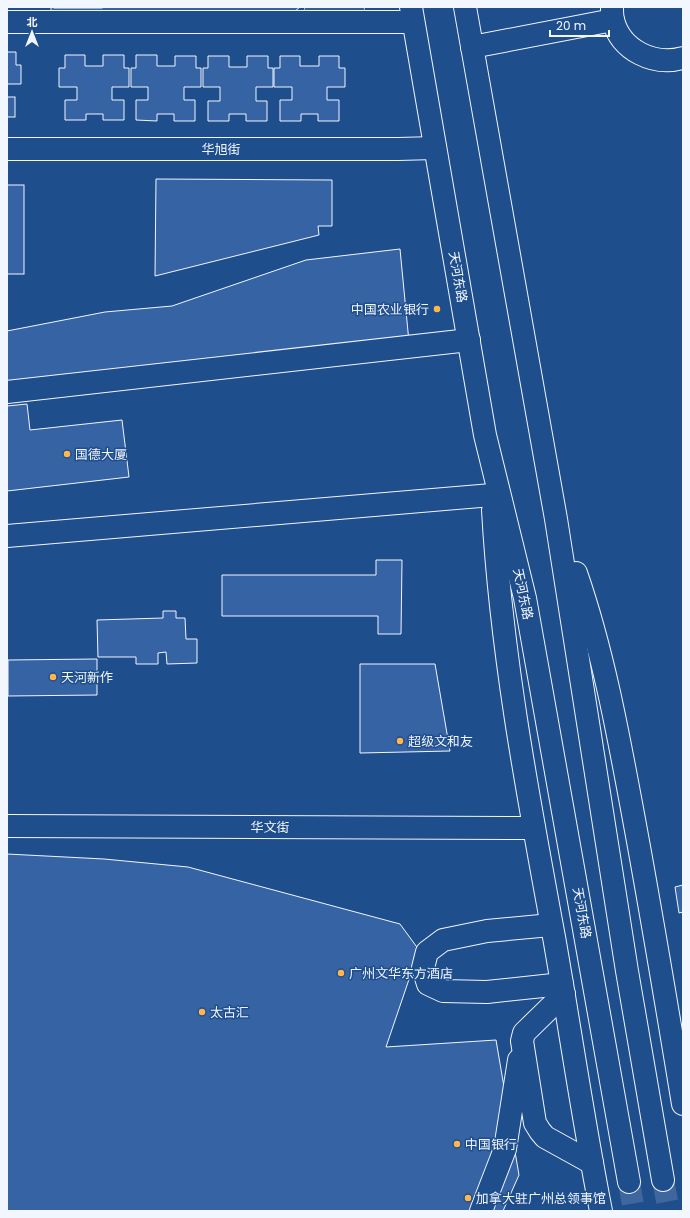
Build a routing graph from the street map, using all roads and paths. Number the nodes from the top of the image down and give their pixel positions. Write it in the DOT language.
graph roads {
  1 [pos="465,7"];
  2 [pos="412,14"];
  3 [pos="613,14"];
  4 [pos="10,17"];
  5 [pos="472,47"];
  6 [pos="682,62"];
  7 [pos="435,148"];
  8 [pos="7,149"];
  9 [pos="469,340"];
  10 [pos="7,392"];
  11 [pos="485,435"];
  12 [pos="492,495"];
  13 [pos="556,519"];
  14 [pos="7,536"];
  15 [pos="7,826"];
  16 [pos="534,828"];
  17 [pos="551,925"];
  18 [pos="563,989"];
  19 [pos="522,1041"];
  20 [pos="683,1104"];
  21 [pos="592,1163"];
  22 [pos="663,1180"];
  23 [pos="629,1182"];
  24 [pos="601,1209"];
  25 [pos="482,1211"];
  1 -- 5 [label="main road"];
  2 -- 4 [label="main road"];
  2 -- 7 [label="main road, 天河东路"];
  3 -- 5 [label="main road"];
  3 -- 6 [label="main road"];
  5 -- 13 [label="main road"];
  7 -- 8 [label="main road, 华旭街"];
  7 -- 9 [label="main road, 天河东路"];
  9 -- 10 [label="main road"];
  9 -- 11 [label="main road, 天河东路"];
  11 -- 12 [label="main road"];
  11 -- 23 [label="main road, 天河东路"];
  12 -- 14 [label="main road"];
  12 -- 16 [label="main road"];
  13 -- 20 [label="main road"];
  13 -- 22 [label="main road"];
  15 -- 16 [label="main road, 华文街"];
  16 -- 17 [label="main road"];
  17 -- 18 [label="main road"];
  17 -- 18 [label="main road"];
  18 -- 19 [label="main road"];
  18 -- 21 [label="main road"];
  19 -- 21 [label="main road"];
  19 -- 25 [label="main road"];
  21 -- 24 [label="main road"];
}
